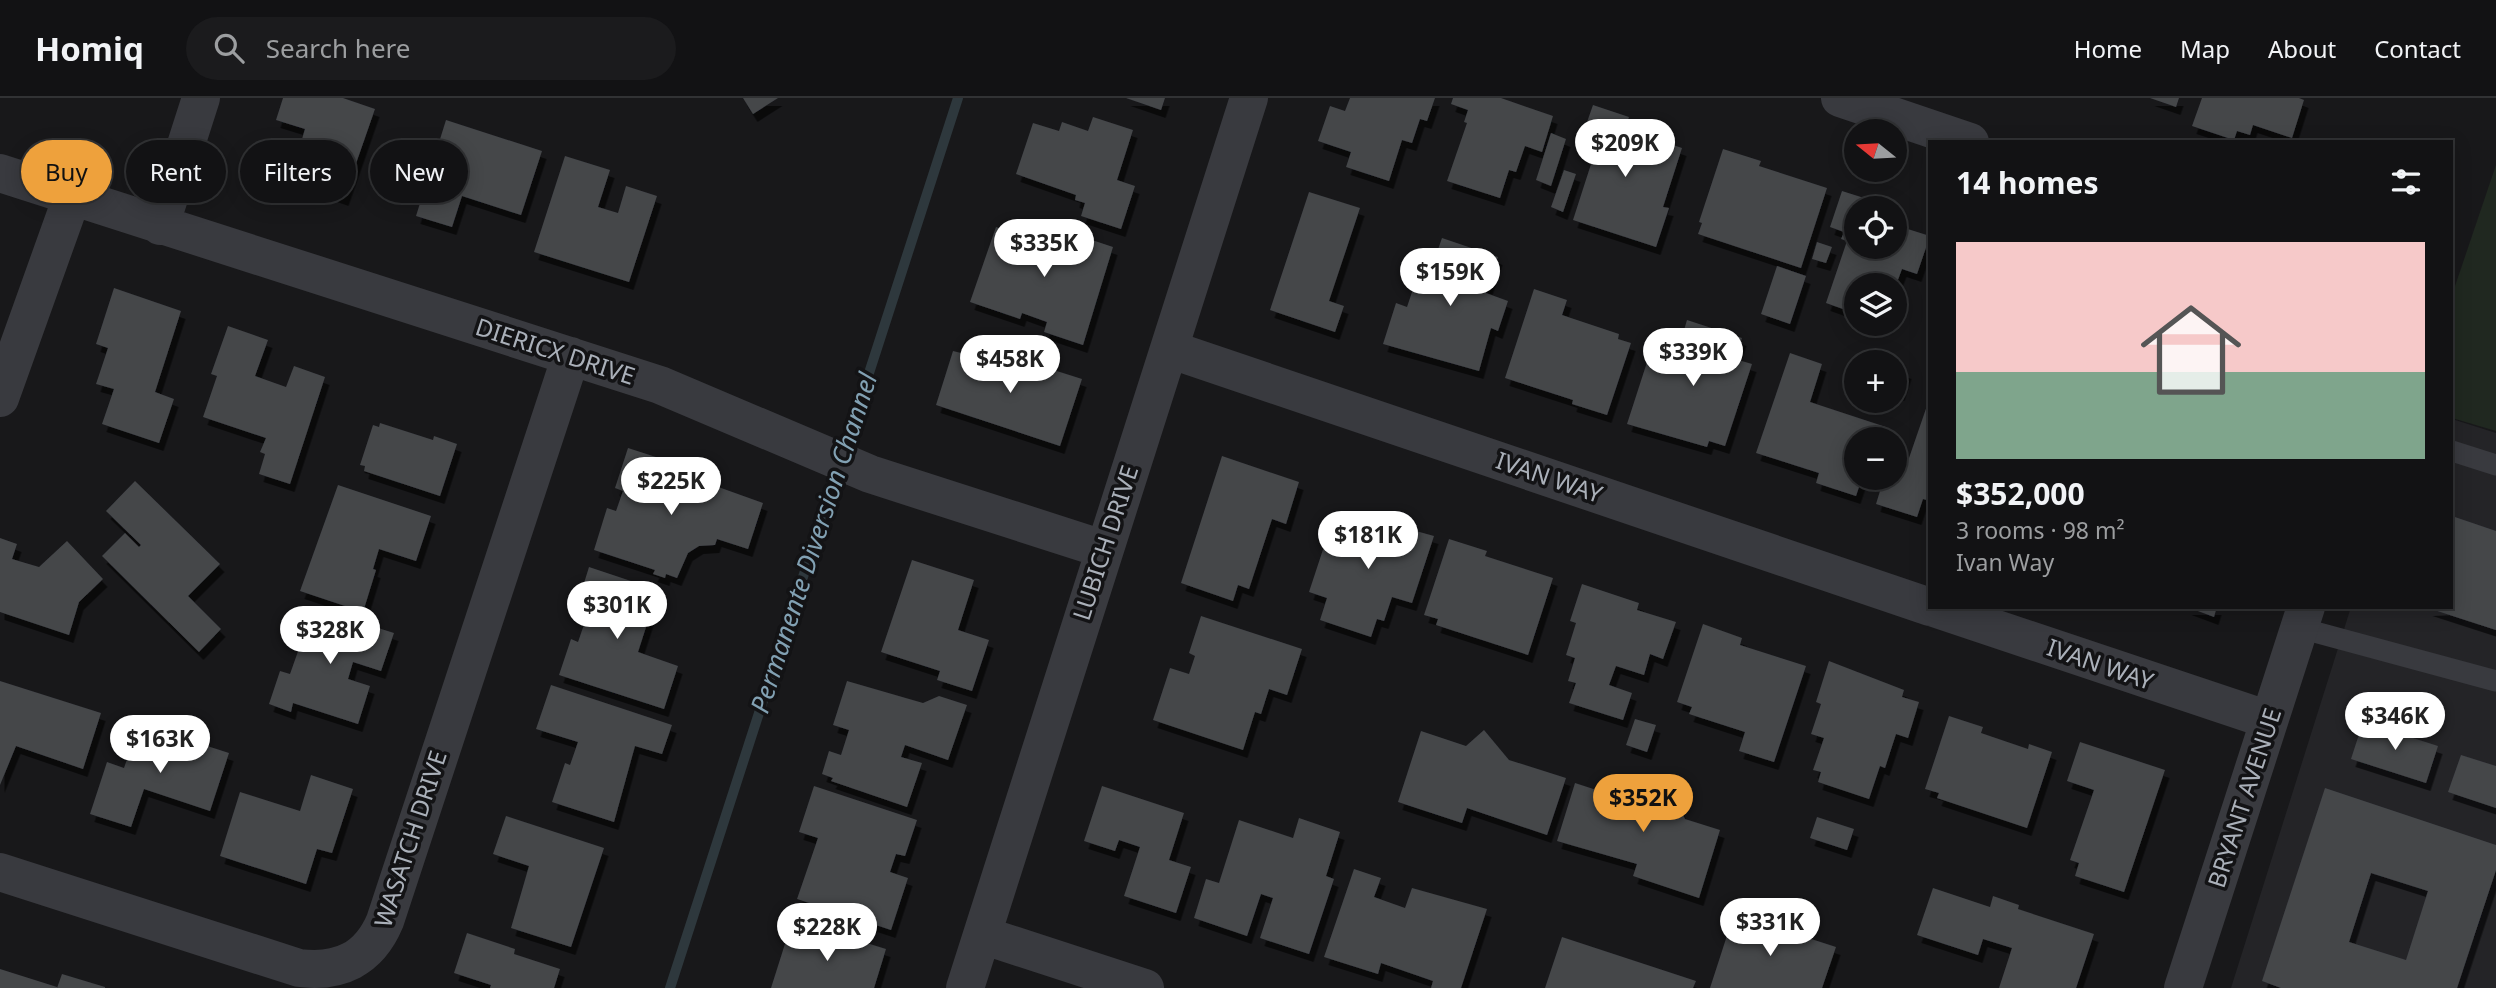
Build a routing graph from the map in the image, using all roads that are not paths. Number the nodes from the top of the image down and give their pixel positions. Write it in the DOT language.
graph roads {
  1 [pos="201,98"];
  2 [pos="1249,98"];
  3 [pos="1840,98"];
  4 [pos="1964,140"];
  5 [pos="0,173"];
  6 [pos="21,180"];
  7 [pos="70,203"];
  8 [pos="90,203"];
  9 [pos="160,226"];
  10 [pos="1169,349"];
  11 [pos="571,356"];
  12 [pos="0,397"];
  13 [pos="2453,451"];
  14 [pos="2496,465"];
  15 [pos="1103,550"];
  16 [pos="1928,606"];
  17 [pos="1937,609"];
  18 [pos="2303,617"];
  19 [pos="2496,681"];
  20 [pos="2269,720"];
  21 [pos="0,872"];
  22 [pos="982,935"];
  23 [pos="965,988"];
  24 [pos="1145,988"];
  25 [pos="2183,988"];
  1 -- 9 [label="street"];
  2 -- 10 [label="street, LUBICH DRIVE"];
  3 -- 4 [label="street"];
  5 -- 6 [label="street, DIERICX DRIVE"];
  7 -- 12 [label="street"];
  8 -- 9 [label="street, DIERICX DRIVE"];
  9 -- 11 [label="street, DIERICX DRIVE"];
  10 -- 15 [label="street, LUBICH DRIVE"];
  10 -- 16 [label="street, IVAN WAY"];
  11 -- 15 [label="street, DIERICX DRIVE"];
  11 -- 21 [label="street, WASATCH DRIVE"];
  13 -- 14 [label="lane"];
  15 -- 22 [label="street, LUBICH DRIVE"];
  17 -- 20 [label="street, IVAN WAY"];
  18 -- 19 [label="lane"];
  18 -- 20 [label="street, BRYANT AVENUE"];
  20 -- 25 [label="street, BRYANT AVENUE"];
  22 -- 23 [label="street, LUBICH DRIVE"];
  22 -- 24 [label="street"];
}
